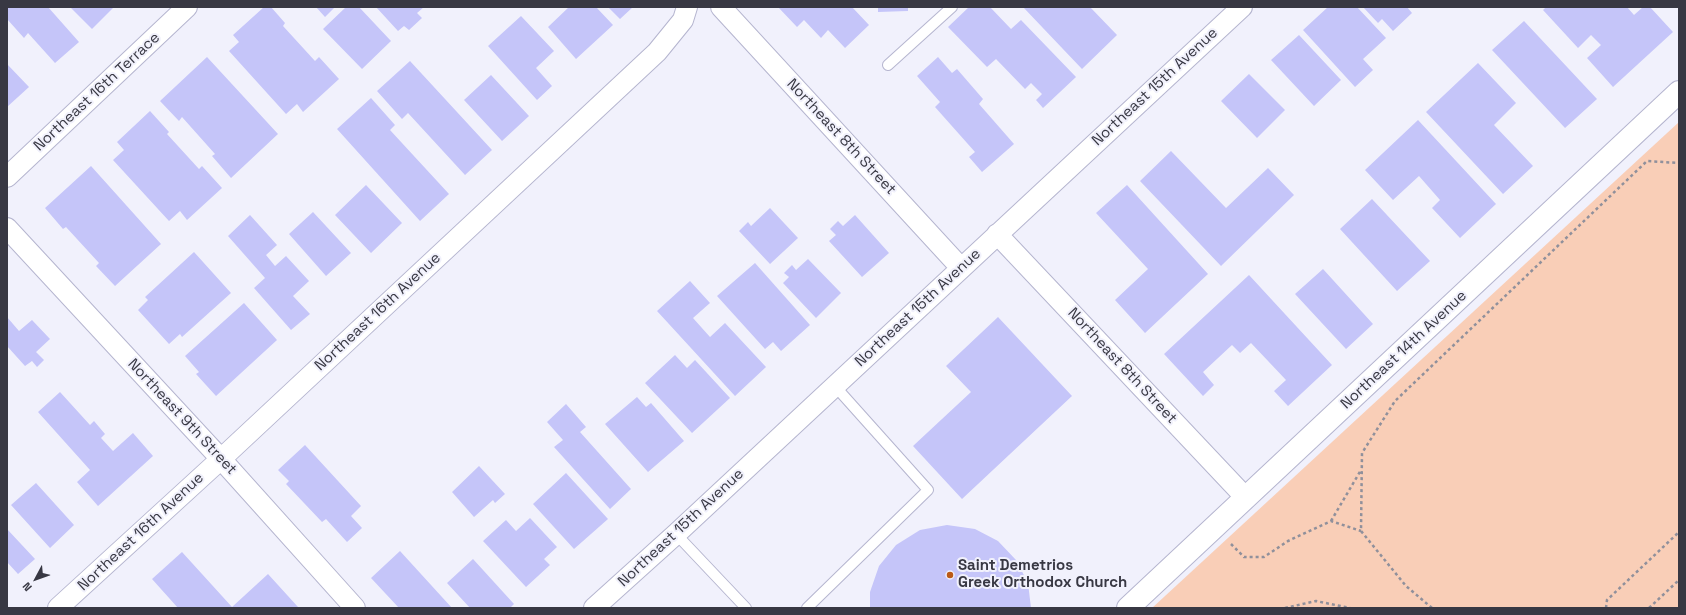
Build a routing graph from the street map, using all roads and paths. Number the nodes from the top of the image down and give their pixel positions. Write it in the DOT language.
graph roads {
  1 [pos="187,7"];
  2 [pos="687,7"];
  3 [pos="721,7"];
  4 [pos="952,7"];
  5 [pos="1242,7"];
  6 [pos="888,65"];
  7 [pos="1679,92"];
  8 [pos="1679,163"];
  9 [pos="7,177"];
  10 [pos="7,228"];
  11 [pos="997,234"];
  12 [pos="961,268"];
  13 [pos="834,385"];
  14 [pos="221,459"];
  15 [pos="1362,469"];
  16 [pos="1246,498"];
  17 [pos="1331,521"];
  18 [pos="1216,526"];
  19 [pos="1360,531"];
  20 [pos="1679,532"];
  21 [pos="676,534"];
  22 [pos="1679,580"];
  23 [pos="58,608"];
  24 [pos="355,608"];
  25 [pos="594,608"];
  26 [pos="746,608"];
  27 [pos="806,608"];
  28 [pos="1128,608"];
  29 [pos="1285,608"];
  30 [pos="1350,608"];
  31 [pos="1432,608"];
  32 [pos="1606,608"];
  33 [pos="1649,608"];
  1 -- 9 [label="street, Northeast 16th Terrace"];
  2 -- 14 [label="street, Northeast 16th Avenue"];
  3 -- 12 [label="street, Northeast 8th Street"];
  4 -- 6 [label="lane"];
  5 -- 11 [label="street, Northeast 15th Avenue"];
  7 -- 16 [label="street, Northeast 14th Avenue"];
  8 -- 15 [label="path"];
  10 -- 14 [label="street, Northeast 9th Street"];
  11 -- 12 [label="street, Northeast 15th Avenue"];
  11 -- 16 [label="street, Northeast 8th Street"];
  12 -- 13 [label="street, Northeast 15th Avenue"];
  13 -- 21 [label="street, Northeast 15th Avenue"];
  13 -- 27 [label="lane"];
  14 -- 23 [label="street, Northeast 16th Avenue"];
  14 -- 24 [label="street, Northeast 9th Street"];
  15 -- 17 [label="path"];
  15 -- 19 [label="path"];
  16 -- 18 [label="street, Northeast 14th Avenue"];
  17 -- 18 [label="path"];
  17 -- 19 [label="path"];
  18 -- 28 [label="street, Northeast 14th Avenue"];
  19 -- 31 [label="path"];
  20 -- 32 [label="path"];
  21 -- 25 [label="street, Northeast 15th Avenue"];
  21 -- 26 [label="lane"];
  22 -- 33 [label="path"];
  29 -- 30 [label="path"];
}
